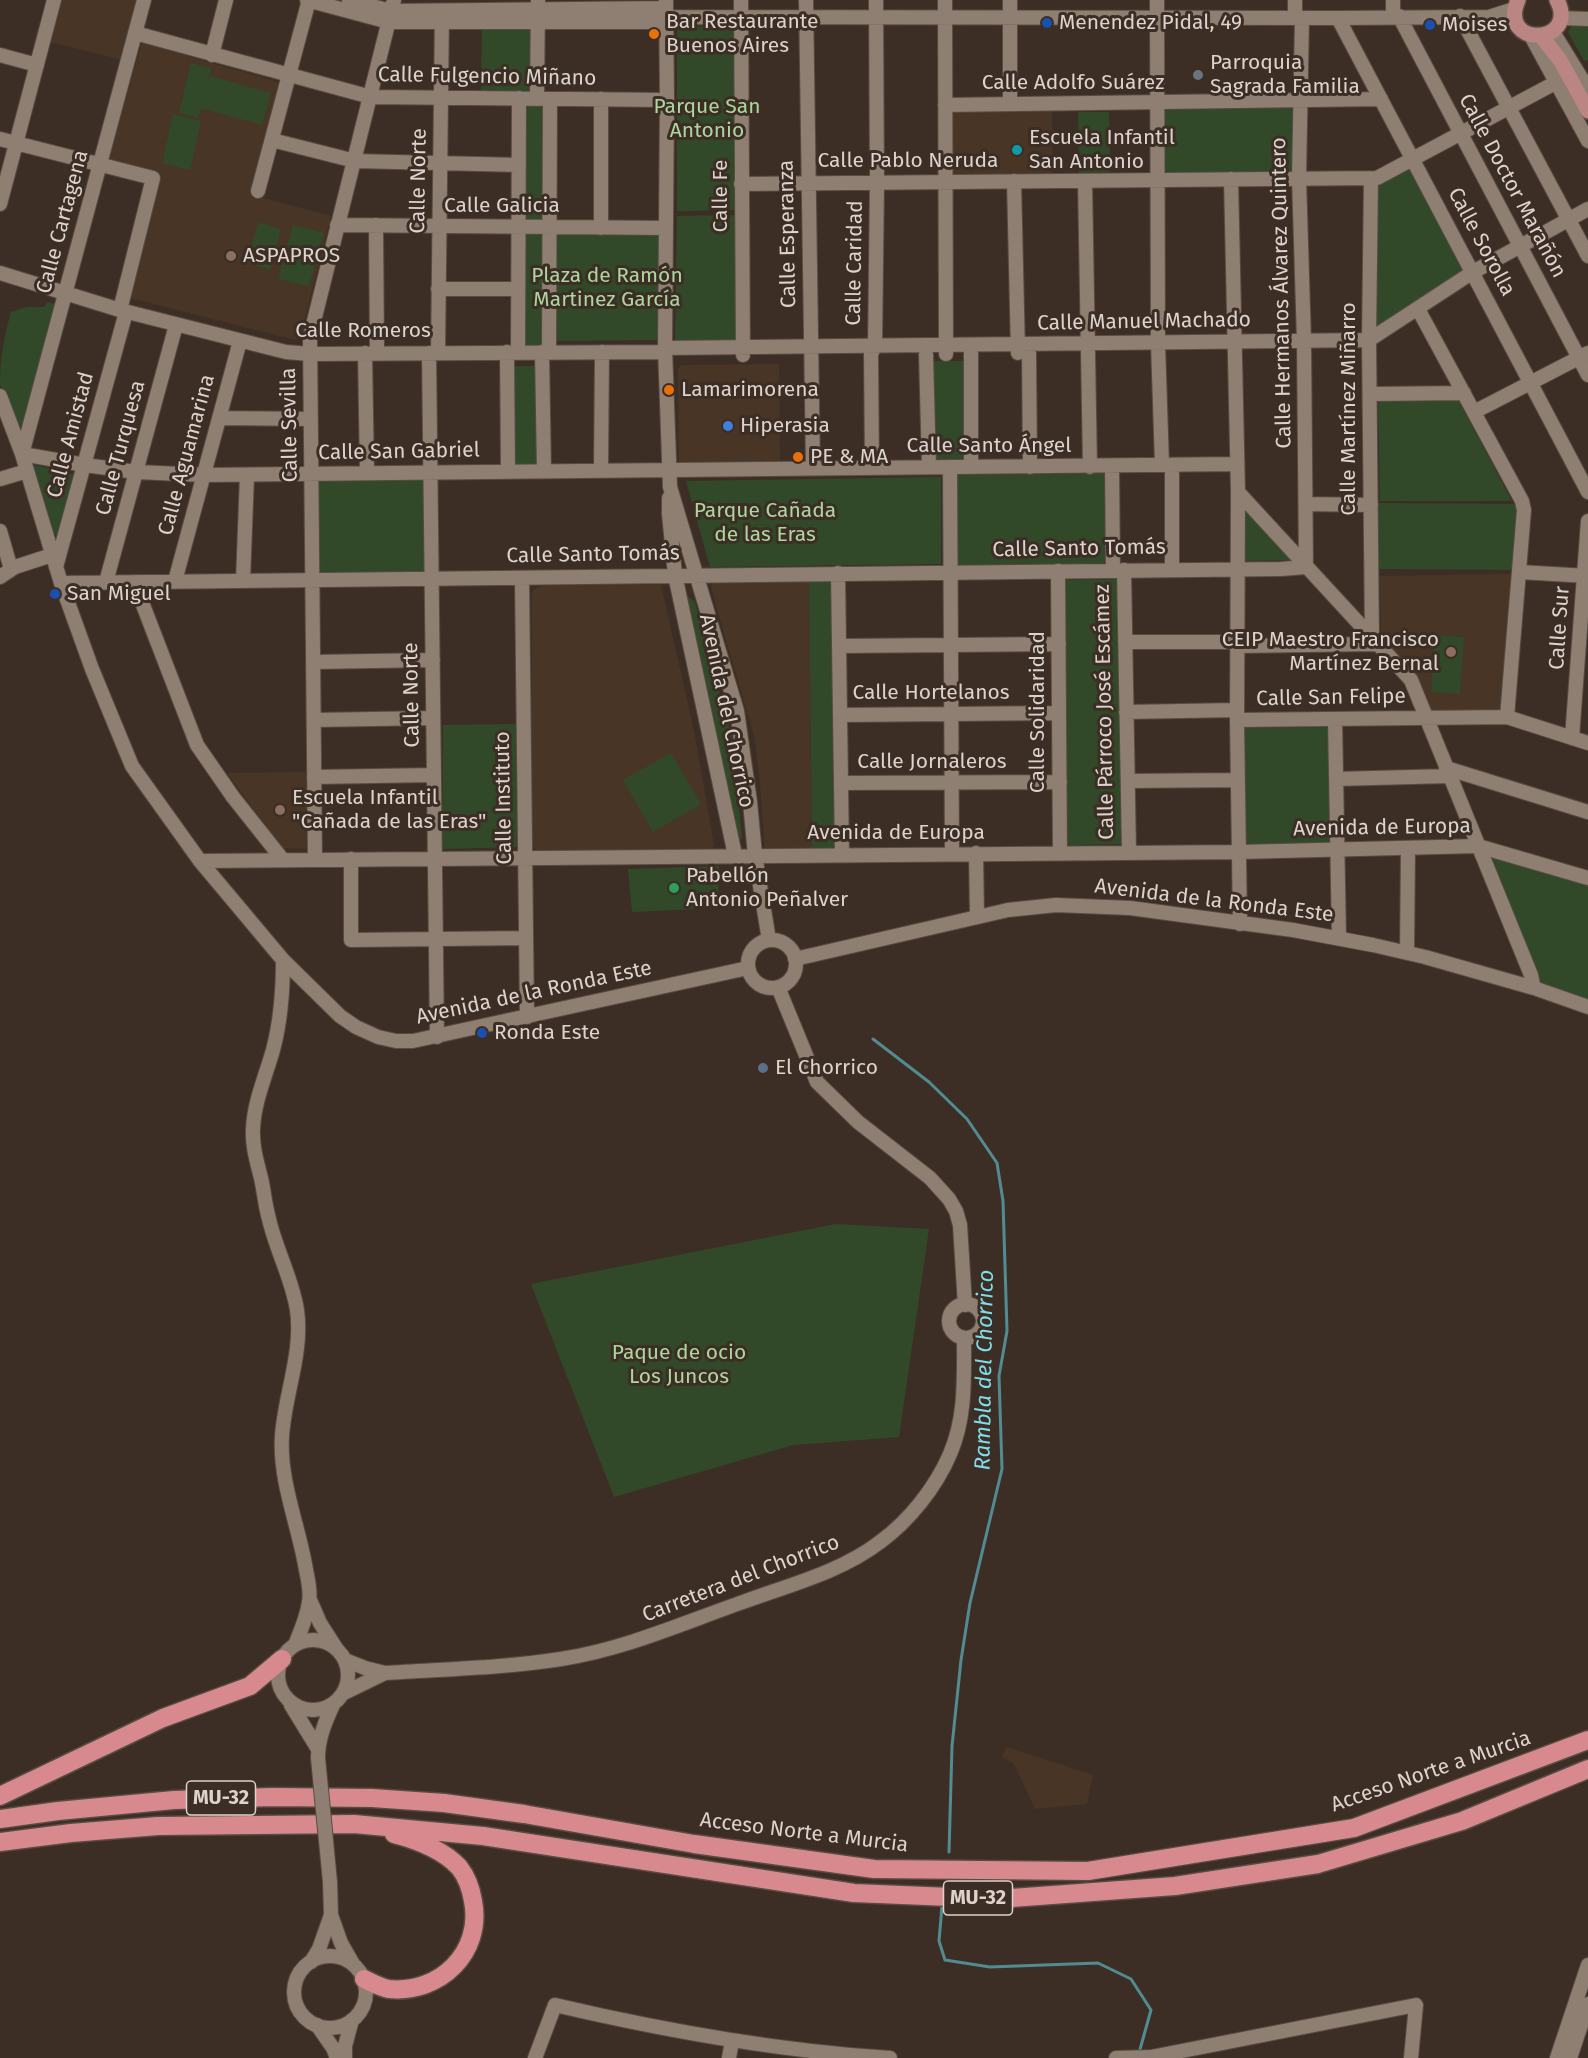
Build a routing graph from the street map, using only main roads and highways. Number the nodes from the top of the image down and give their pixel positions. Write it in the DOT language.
graph roads {
  1 [pos="1514,3"];
  2 [pos="1552,24"];
  3 [pos="1588,111"];
  4 [pos="282,1659"];
  5 [pos="1588,1740"];
  6 [pos="1588,1769"];
  7 [pos="0,1796"];
  8 [pos="0,1819"];
  9 [pos="354,1824"];
  10 [pos="0,1842"];
  11 [pos="358,1972"];
  1 -- 2 [label="main road"];
  2 -- 3 [label="main road"];
  4 -- 7 [label="highway"];
  5 -- 8 [label="highway, Acceso Norte a Murcia / MU-32"];
  6 -- 9 [label="highway, MU-32"];
  9 -- 10 [label="highway, MU-32"];
  9 -- 11 [label="highway"];
}
